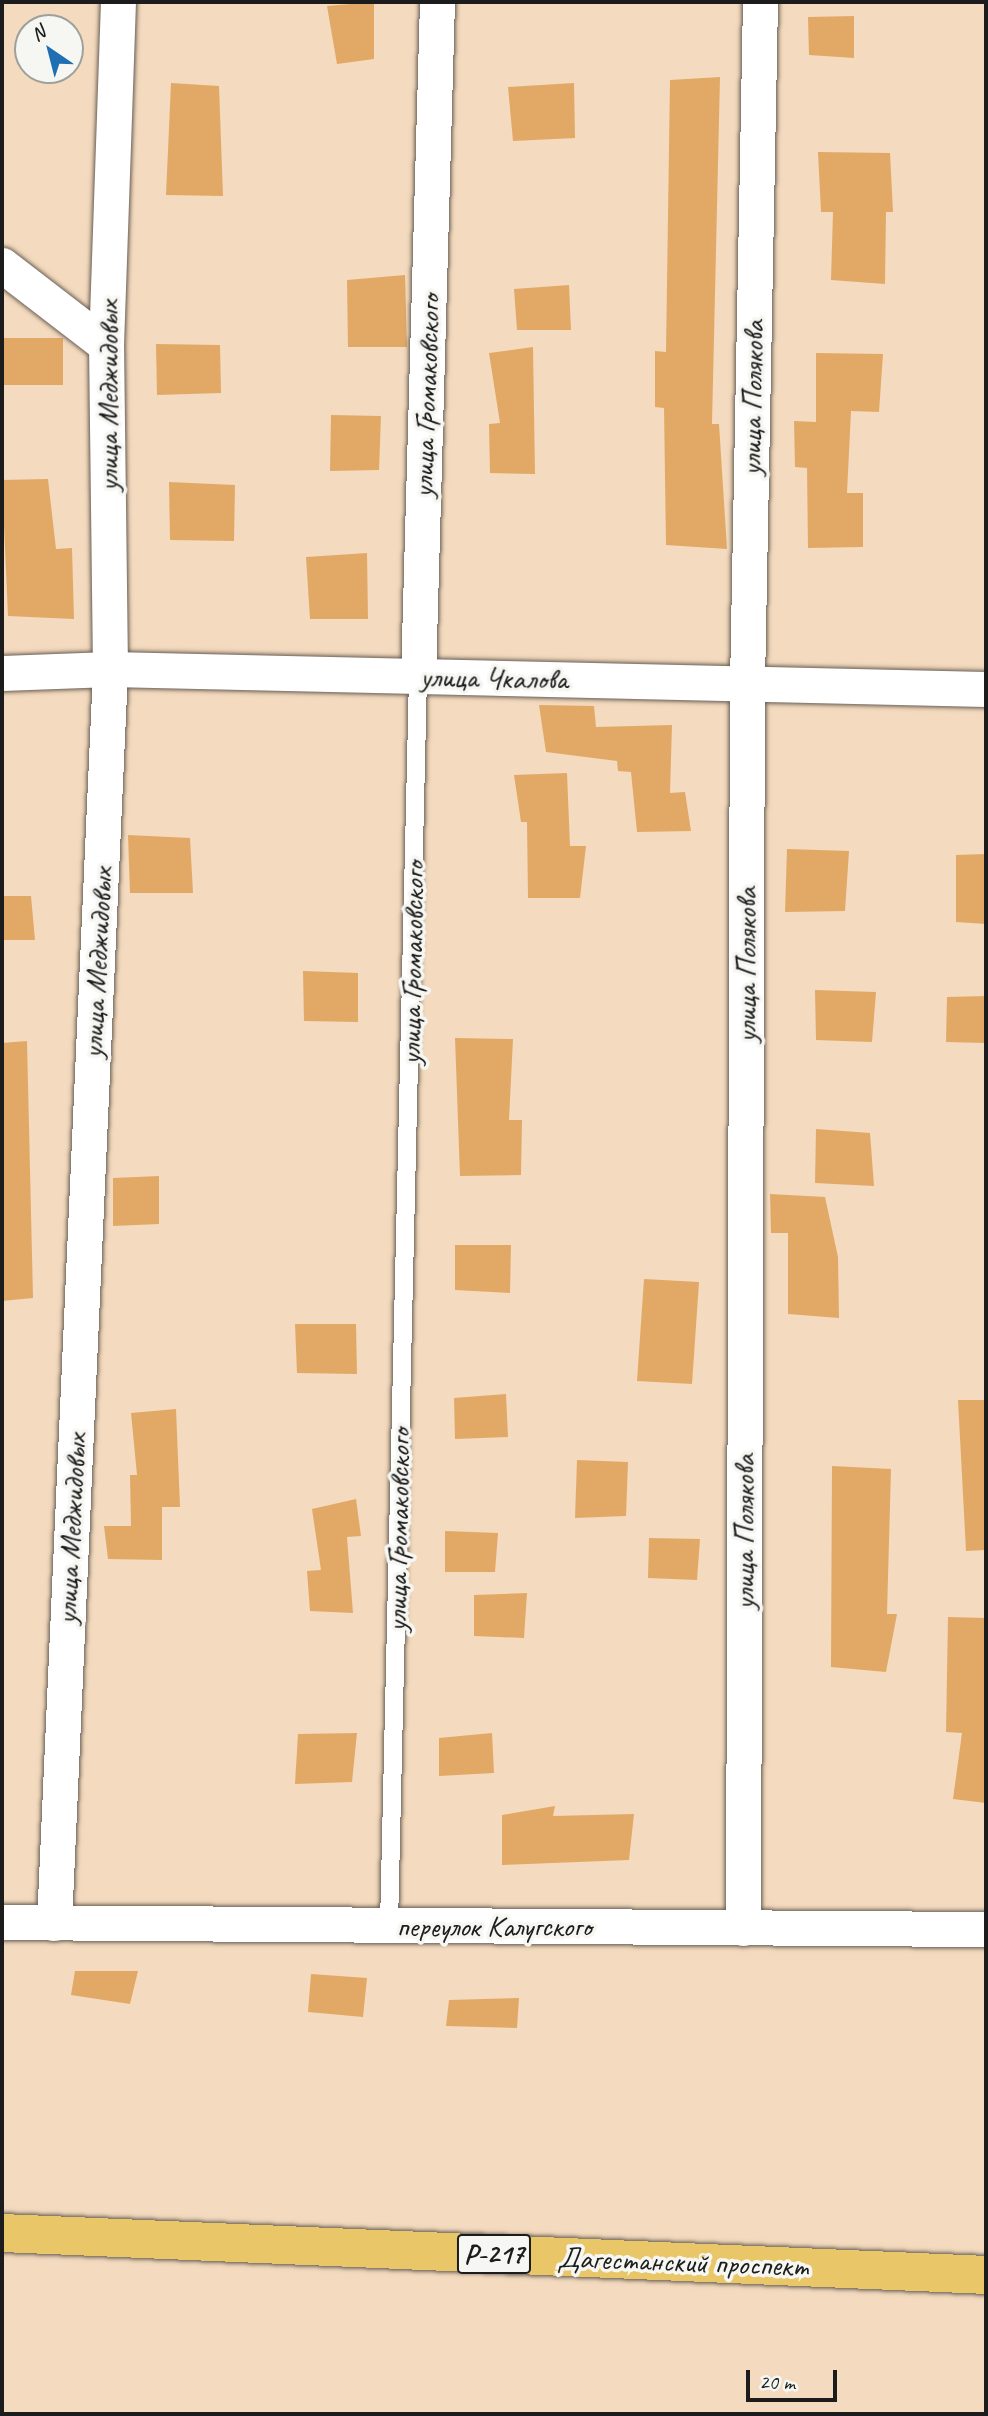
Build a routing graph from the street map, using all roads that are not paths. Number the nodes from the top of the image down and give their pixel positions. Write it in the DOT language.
graph roads {
  1 [pos="118,2"];
  2 [pos="438,2"];
  3 [pos="760,2"];
  4 [pos="2,265"];
  5 [pos="106,345"];
  6 [pos="110,669"];
  7 [pos="2,673"];
  8 [pos="418,677"];
  9 [pos="747,684"];
  10 [pos="986,689"];
  11 [pos="2,1923"];
  12 [pos="54,1923"];
  13 [pos="389,1925"];
  14 [pos="743,1928"];
  15 [pos="986,1929"];
  16 [pos="2,2233"];
  17 [pos="986,2275"];
  1 -- 5 [label="street, улица Меджидовых"];
  2 -- 8 [label="street, улица Громаковского"];
  3 -- 9 [label="street, улица Полякова"];
  4 -- 5 [label="street"];
  5 -- 6 [label="street, улица Меджидовых"];
  6 -- 7 [label="street, улица Чкалова"];
  6 -- 8 [label="street, улица Чкалова"];
  6 -- 12 [label="street, улица Меджидовых"];
  8 -- 9 [label="street, улица Чкалова"];
  8 -- 13 [label="lane, улица Громаковского"];
  9 -- 10 [label="street, улица Чкалова"];
  9 -- 14 [label="street, улица Полякова"];
  11 -- 12 [label="street, переулок Калугского"];
  12 -- 13 [label="street, переулок Калугского"];
  13 -- 14 [label="street, переулок Калугского"];
  14 -- 15 [label="street, переулок Калугского"];
  16 -- 17 [label="highway, Дагестанский проспект / Р-217"];
}
